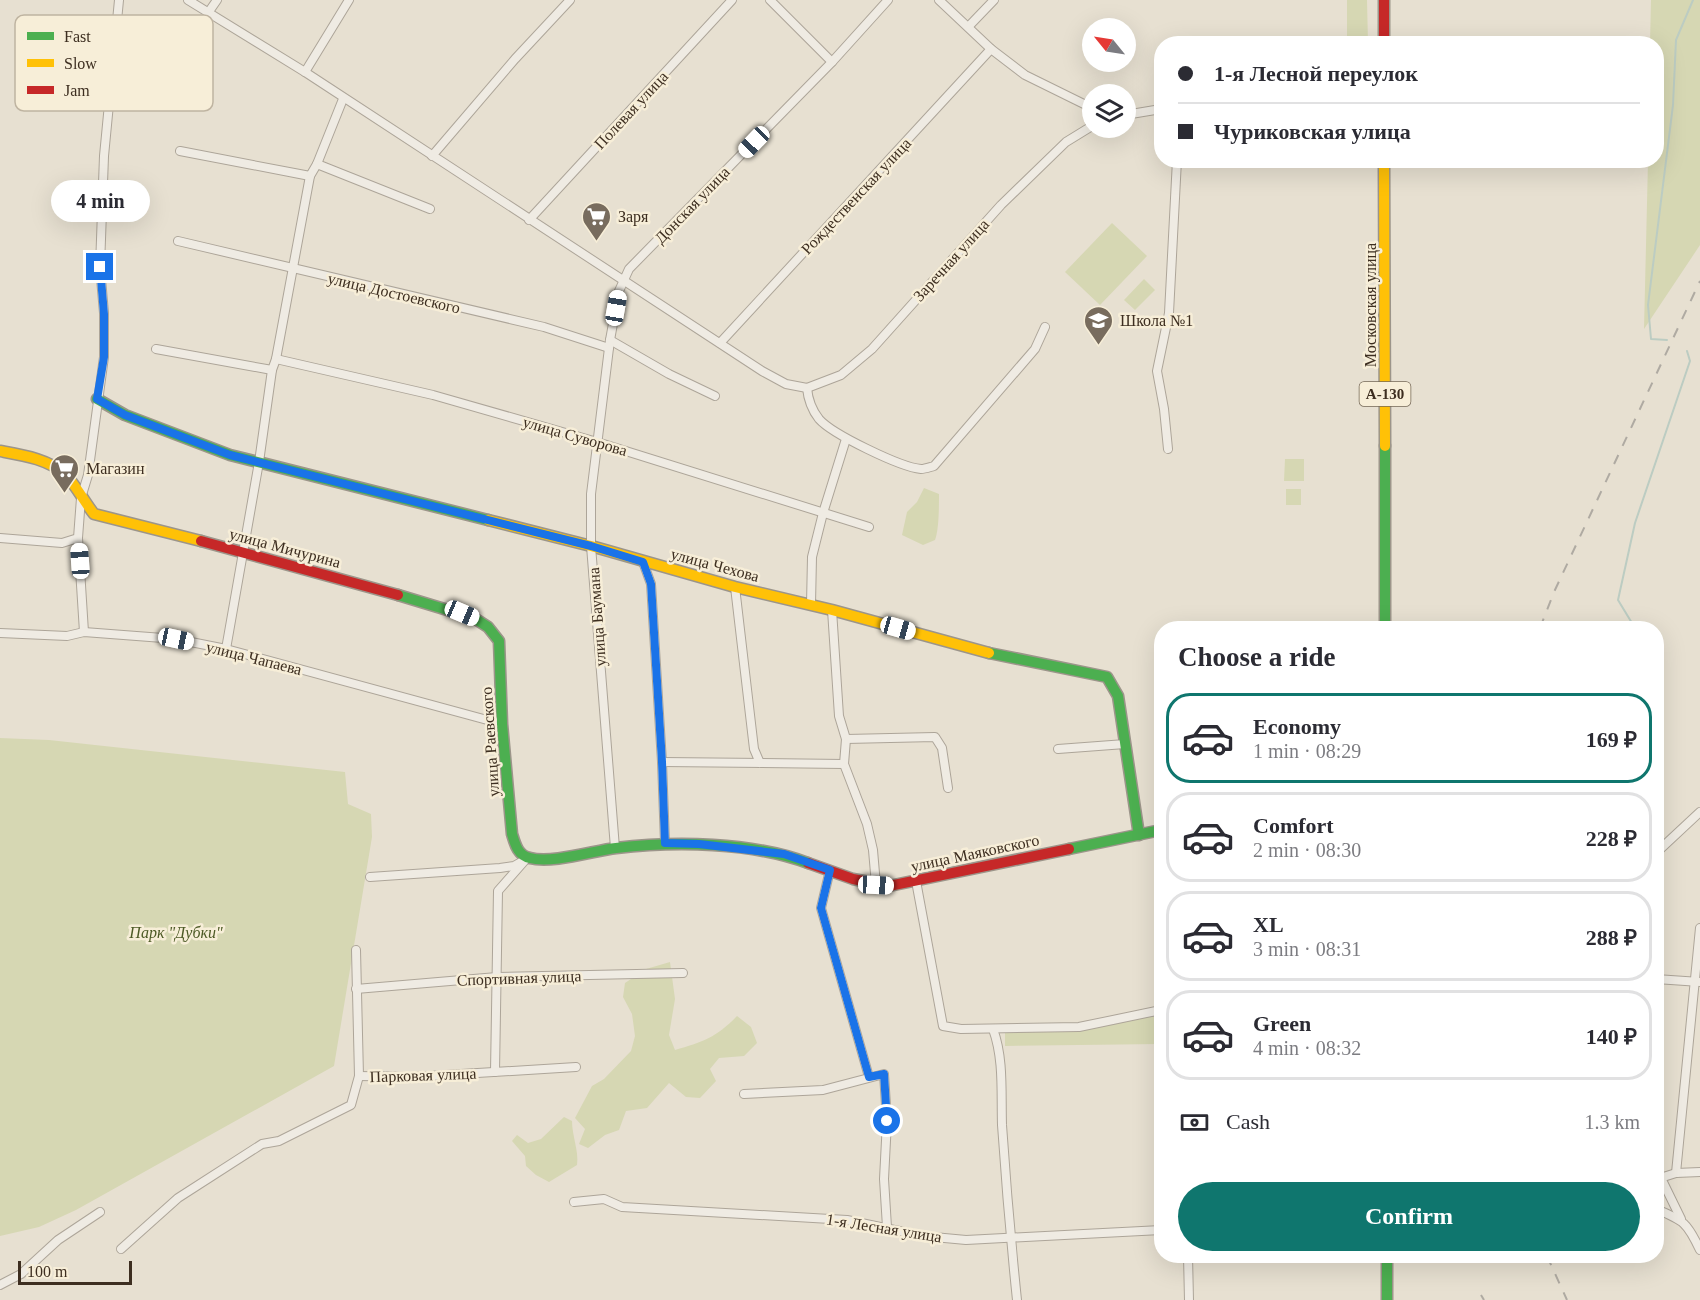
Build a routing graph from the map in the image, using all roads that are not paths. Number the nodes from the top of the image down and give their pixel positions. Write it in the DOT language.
graph roads {
  1 [pos="119,0"];
  2 [pos="188,0"];
  3 [pos="217,0"];
  4 [pos="349,0"];
  5 [pos="570,0"];
  6 [pos="732,0"];
  7 [pos="770,0"];
  8 [pos="888,0"];
  9 [pos="939,0"];
  10 [pos="994,0"];
  11 [pos="1384,0"];
  12 [pos="208,13"];
  13 [pos="118,15"];
  14 [pos="211,15"];
  15 [pos="213,16"];
  16 [pos="969,26"];
  17 [pos="1384,36"];
  18 [pos="991,49"];
  19 [pos="832,62"];
  20 [pos="305,72"];
  21 [pos="343,99"];
  22 [pos="1082,103"];
  23 [pos="1154,110"];
  24 [pos="108,111"];
  25 [pos="1136,113"];
  26 [pos="1082,132"];
  27 [pos="180,151"];
  28 [pos="432,156"];
  29 [pos="317,164"];
  30 [pos="1177,168"];
  31 [pos="1384,168"];
  32 [pos="310,176"];
  33 [pos="430,209"];
  34 [pos="529,220"];
  35 [pos="178,242"];
  36 [pos="293,270"];
  37 [pos="623,280"];
  38 [pos="1045,327"];
  39 [pos="720,343"];
  40 [pos="610,344"];
  41 [pos="156,349"];
  42 [pos="276,359"];
  43 [pos="272,370"];
  44 [pos="807,388"];
  45 [pos="715,396"];
  46 [pos="97,399"];
  47 [pos="846,439"];
  48 [pos="597,442"];
  49 [pos="1168,449"];
  50 [pos="0,451"];
  51 [pos="260,462"];
  52 [pos="81,498"];
  53 [pos="823,513"];
  54 [pos="869,527"];
  55 [pos="0,538"];
  56 [pos="78,538"];
  57 [pos="591,546"];
  58 [pos="244,552"];
  59 [pos="643,562"];
  60 [pos="735,587"];
  61 [pos="811,604"];
  62 [pos="832,610"];
  63 [pos="1385,621"];
  64 [pos="485,623"];
  65 [pos="84,632"];
  66 [pos="0,633"];
  67 [pos="226,649"];
  68 [pos="502,724"];
  69 [pos="846,739"];
  70 [pos="1125,744"];
  71 [pos="1058,749"];
  72 [pos="662,762"];
  73 [pos="760,763"];
  74 [pos="844,764"];
  75 [pos="948,788"];
  76 [pos="1700,812"];
  77 [pos="1154,832"];
  78 [pos="1139,835"];
  79 [pos="665,843"];
  80 [pos="1664,846"];
  81 [pos="615,848"];
  82 [pos="527,858"];
  83 [pos="830,870"];
  84 [pos="370,877"];
  85 [pos="916,881"];
  86 [pos="876,885"];
  87 [pos="1700,928"];
  88 [pos="356,950"];
  89 [pos="682,973"];
  90 [pos="497,977"];
  91 [pos="1664,980"];
  92 [pos="1697,982"];
  93 [pos="356,989"];
  94 [pos="1154,1011"];
  95 [pos="993,1029"];
  96 [pos="576,1067"];
  97 [pos="495,1072"];
  98 [pos="359,1076"];
  99 [pos="869,1077"];
  100 [pos="744,1094"];
  101 [pos="1700,1172"];
  102 [pos="1676,1173"];
  103 [pos="1664,1177"];
  104 [pos="1664,1189"];
  105 [pos="574,1202"];
  106 [pos="100,1212"];
  107 [pos="1664,1212"];
  108 [pos="1681,1219"];
  109 [pos="887,1227"];
  110 [pos="1154,1230"];
  111 [pos="1011,1236"];
  112 [pos="121,1249"];
  113 [pos="1700,1250"];
  114 [pos="1188,1263"];
  115 [pos="1387,1263"];
  116 [pos="0,1285"];
  117 [pos="1017,1300"];
  118 [pos="1189,1300"];
  119 [pos="1387,1300"];
  1 -- 13 [label="street"];
  2 -- 12 [label="street"];
  3 -- 12 [label="street"];
  4 -- 20 [label="street"];
  5 -- 28 [label="street"];
  6 -- 34 [label="street, Полевая улица"];
  7 -- 19 [label="street"];
  8 -- 19 [label="street, Донская улица"];
  9 -- 16 [label="street"];
  10 -- 16 [label="street"];
  11 -- 17 [label="street"];
  12 -- 14 [label="street"];
  15 -- 20 [label="street"];
  16 -- 18 [label="street"];
  18 -- 22 [label="street"];
  18 -- 39 [label="street, Рождественская улица"];
  19 -- 37 [label="street, Донская улица"];
  20 -- 21 [label="street"];
  21 -- 28 [label="street"];
  21 -- 29 [label="street"];
  23 -- 25 [label="street"];
  24 -- 46 [label="street"];
  26 -- 44 [label="street, Заречная улица"];
  27 -- 32 [label="street"];
  28 -- 34 [label="street"];
  29 -- 32 [label="street"];
  29 -- 33 [label="street"];
  30 -- 49 [label="street"];
  31 -- 63 [label="street, Московская улица / А-130"];
  32 -- 36 [label="street"];
  34 -- 37 [label="street"];
  35 -- 36 [label="street, улица Достоевского"];
  36 -- 40 [label="street, улица Достоевского"];
  36 -- 42 [label="street"];
  37 -- 39 [label="street"];
  37 -- 40 [label="street, улица Баумана"];
  38 -- 47 [label="street"];
  39 -- 44 [label="street"];
  40 -- 45 [label="street, улица Достоевского"];
  40 -- 48 [label="street, улица Баумана"];
  41 -- 43 [label="street"];
  42 -- 43 [label="street"];
  42 -- 48 [label="street, улица Суворова"];
  43 -- 51 [label="street"];
  44 -- 47 [label="street"];
  46 -- 51 [label="street, улица Чехова"];
  46 -- 52 [label="street"];
  47 -- 53 [label="street"];
  48 -- 53 [label="street, улица Суворова"];
  48 -- 57 [label="street, улица Баумана"];
  50 -- 52 [label="street, улица Мичурина"];
  51 -- 57 [label="street, улица Чехова"];
  51 -- 58 [label="street"];
  52 -- 56 [label="street"];
  52 -- 58 [label="street, улица Мичурина"];
  53 -- 54 [label="street, улица Суворова"];
  53 -- 61 [label="street"];
  55 -- 56 [label="street"];
  56 -- 65 [label="street"];
  57 -- 59 [label="street, улица Чехова"];
  57 -- 81 [label="street, улица Баумана"];
  58 -- 64 [label="street, улица Мичурина"];
  58 -- 67 [label="street"];
  59 -- 60 [label="street, улица Чехова"];
  59 -- 72 [label="street"];
  60 -- 61 [label="street, улица Чехова"];
  60 -- 73 [label="street"];
  61 -- 62 [label="street, улица Чехова"];
  62 -- 69 [label="street"];
  62 -- 70 [label="street, улица Чехова"];
  64 -- 68 [label="street, улица Раевского"];
  65 -- 66 [label="street, улица Чапаева"];
  65 -- 67 [label="street, улица Чапаева"];
  67 -- 68 [label="street, улица Чапаева"];
  68 -- 82 [label="street, улица Раевского"];
  69 -- 74 [label="street"];
  69 -- 75 [label="street"];
  70 -- 71 [label="street"];
  70 -- 78 [label="street, улица Чехова"];
  72 -- 73 [label="street"];
  72 -- 79 [label="street"];
  73 -- 74 [label="street"];
  74 -- 86 [label="street"];
  76 -- 80 [label="street"];
  77 -- 78 [label="street, улица Маяковского"];
  78 -- 85 [label="street, улица Маяковского"];
  79 -- 81 [label="street, улица Маяковского"];
  79 -- 83 [label="street, улица Маяковского"];
  81 -- 82 [label="street, улица Маяковского"];
  82 -- 84 [label="street, улица Маяковского"];
  82 -- 90 [label="street"];
  83 -- 86 [label="street, улица Маяковского"];
  83 -- 99 [label="street"];
  85 -- 86 [label="street, улица Маяковского"];
  85 -- 95 [label="street"];
  87 -- 92 [label="street"];
  88 -- 93 [label="street"];
  89 -- 90 [label="street, Спортивная улица"];
  90 -- 93 [label="street, Спортивная улица"];
  90 -- 97 [label="street"];
  91 -- 92 [label="street"];
  92 -- 102 [label="street"];
  93 -- 98 [label="street"];
  94 -- 95 [label="street"];
  95 -- 111 [label="street"];
  96 -- 97 [label="street, Парковая улица"];
  97 -- 98 [label="street, Парковая улица"];
  98 -- 112 [label="street, Парковая улица"];
  99 -- 100 [label="street"];
  99 -- 109 [label="street"];
  101 -- 102 [label="street"];
  102 -- 103 [label="street"];
  104 -- 108 [label="street"];
  105 -- 109 [label="street, 1-я Лесная улица"];
  106 -- 116 [label="street"];
  107 -- 108 [label="street"];
  108 -- 113 [label="street"];
  109 -- 111 [label="street, 1-я Лесная улица"];
  110 -- 111 [label="street, 1-я Лесная улица"];
  111 -- 117 [label="street"];
  114 -- 118 [label="street"];
  115 -- 119 [label="street"];
}
